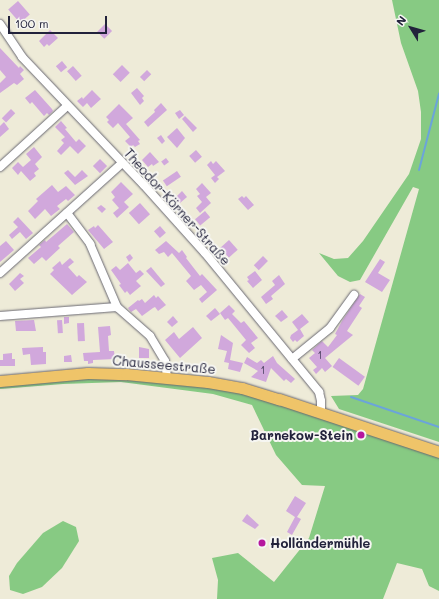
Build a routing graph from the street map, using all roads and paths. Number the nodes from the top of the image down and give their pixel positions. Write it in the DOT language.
graph roads {
  1 [pos="0,24"];
  2 [pos="67,106"];
  3 [pos="122,163"];
  4 [pos="0,167"];
  5 [pos="67,213"];
  6 [pos="0,273"];
  7 [pos="354,295"];
  8 [pos="117,307"];
  9 [pos="0,316"];
  10 [pos="292,359"];
  11 [pos="167,378"];
  12 [pos="0,381"];
  13 [pos="321,413"];
  14 [pos="439,452"];
  1 -- 2 [label="street, Theodor-Körner-Straße"];
  2 -- 3 [label="street, Theodor-Körner-Straße"];
  2 -- 4 [label="street"];
  3 -- 5 [label="street"];
  3 -- 10 [label="street, Theodor-Körner-Straße"];
  5 -- 6 [label="street"];
  5 -- 8 [label="street"];
  7 -- 10 [label="street"];
  8 -- 9 [label="street"];
  8 -- 11 [label="street"];
  10 -- 13 [label="street, Theodor-Körner-Straße"];
  11 -- 12 [label="main road, Chausseestraße"];
  11 -- 13 [label="main road, Chausseestraße"];
  13 -- 14 [label="main road, Chausseestraße"];
}
